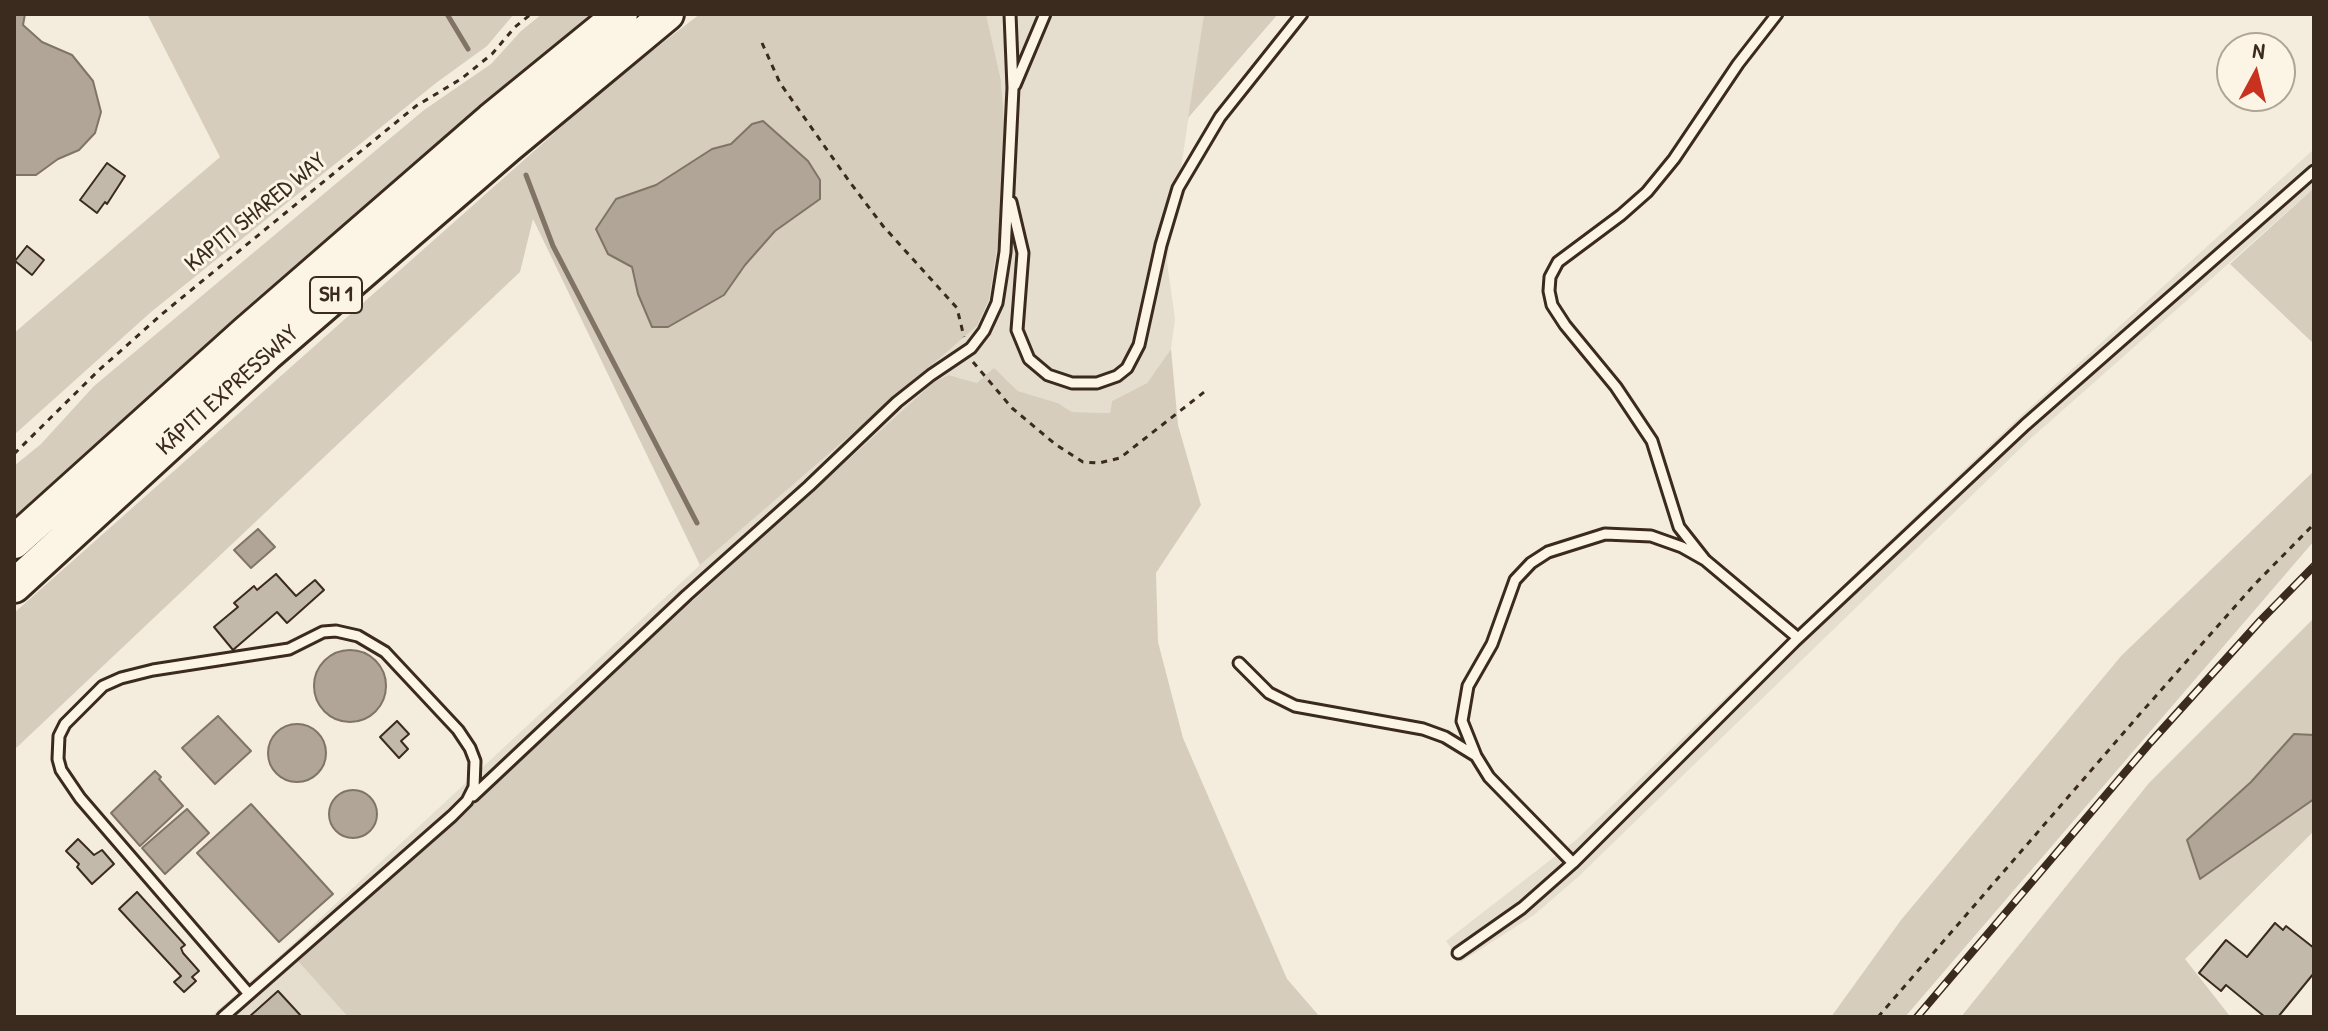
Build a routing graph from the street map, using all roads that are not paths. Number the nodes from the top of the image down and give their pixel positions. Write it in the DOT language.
graph roads {
  1 [pos="621,14"];
  2 [pos="667,14"];
  3 [pos="1010,14"];
  4 [pos="1045,14"];
  5 [pos="1302,14"];
  6 [pos="1777,14"];
  7 [pos="1013,88"];
  8 [pos="2314,171"];
  9 [pos="1009,190"];
  10 [pos="14,542"];
  11 [pos="1705,560"];
  12 [pos="14,586"];
  13 [pos="1798,638"];
  14 [pos="1239,663"];
  15 [pos="1476,756"];
  16 [pos="467,801"];
  17 [pos="1573,863"];
  18 [pos="1458,953"];
  19 [pos="249,994"];
  20 [pos="223,1017"];
  1 -- 10 [label="highway, KĀPITI EXPRESSWAY / SH 1"];
  2 -- 12 [label="highway, KĀPITI EXPRESSWAY / SH 1"];
  3 -- 7 [label="lane"];
  4 -- 7 [label="lane"];
  5 -- 9 [label="lane"];
  6 -- 11 [label="lane"];
  7 -- 9 [label="lane"];
  8 -- 13 [label="lane"];
  9 -- 16 [label="lane"];
  11 -- 13 [label="lane"];
  11 -- 15 [label="lane"];
  13 -- 17 [label="lane"];
  14 -- 15 [label="lane"];
  15 -- 17 [label="lane"];
  16 -- 19 [label="lane"];
  16 -- 19 [label="lane"];
  17 -- 18 [label="lane"];
  19 -- 20 [label="lane"];
}
